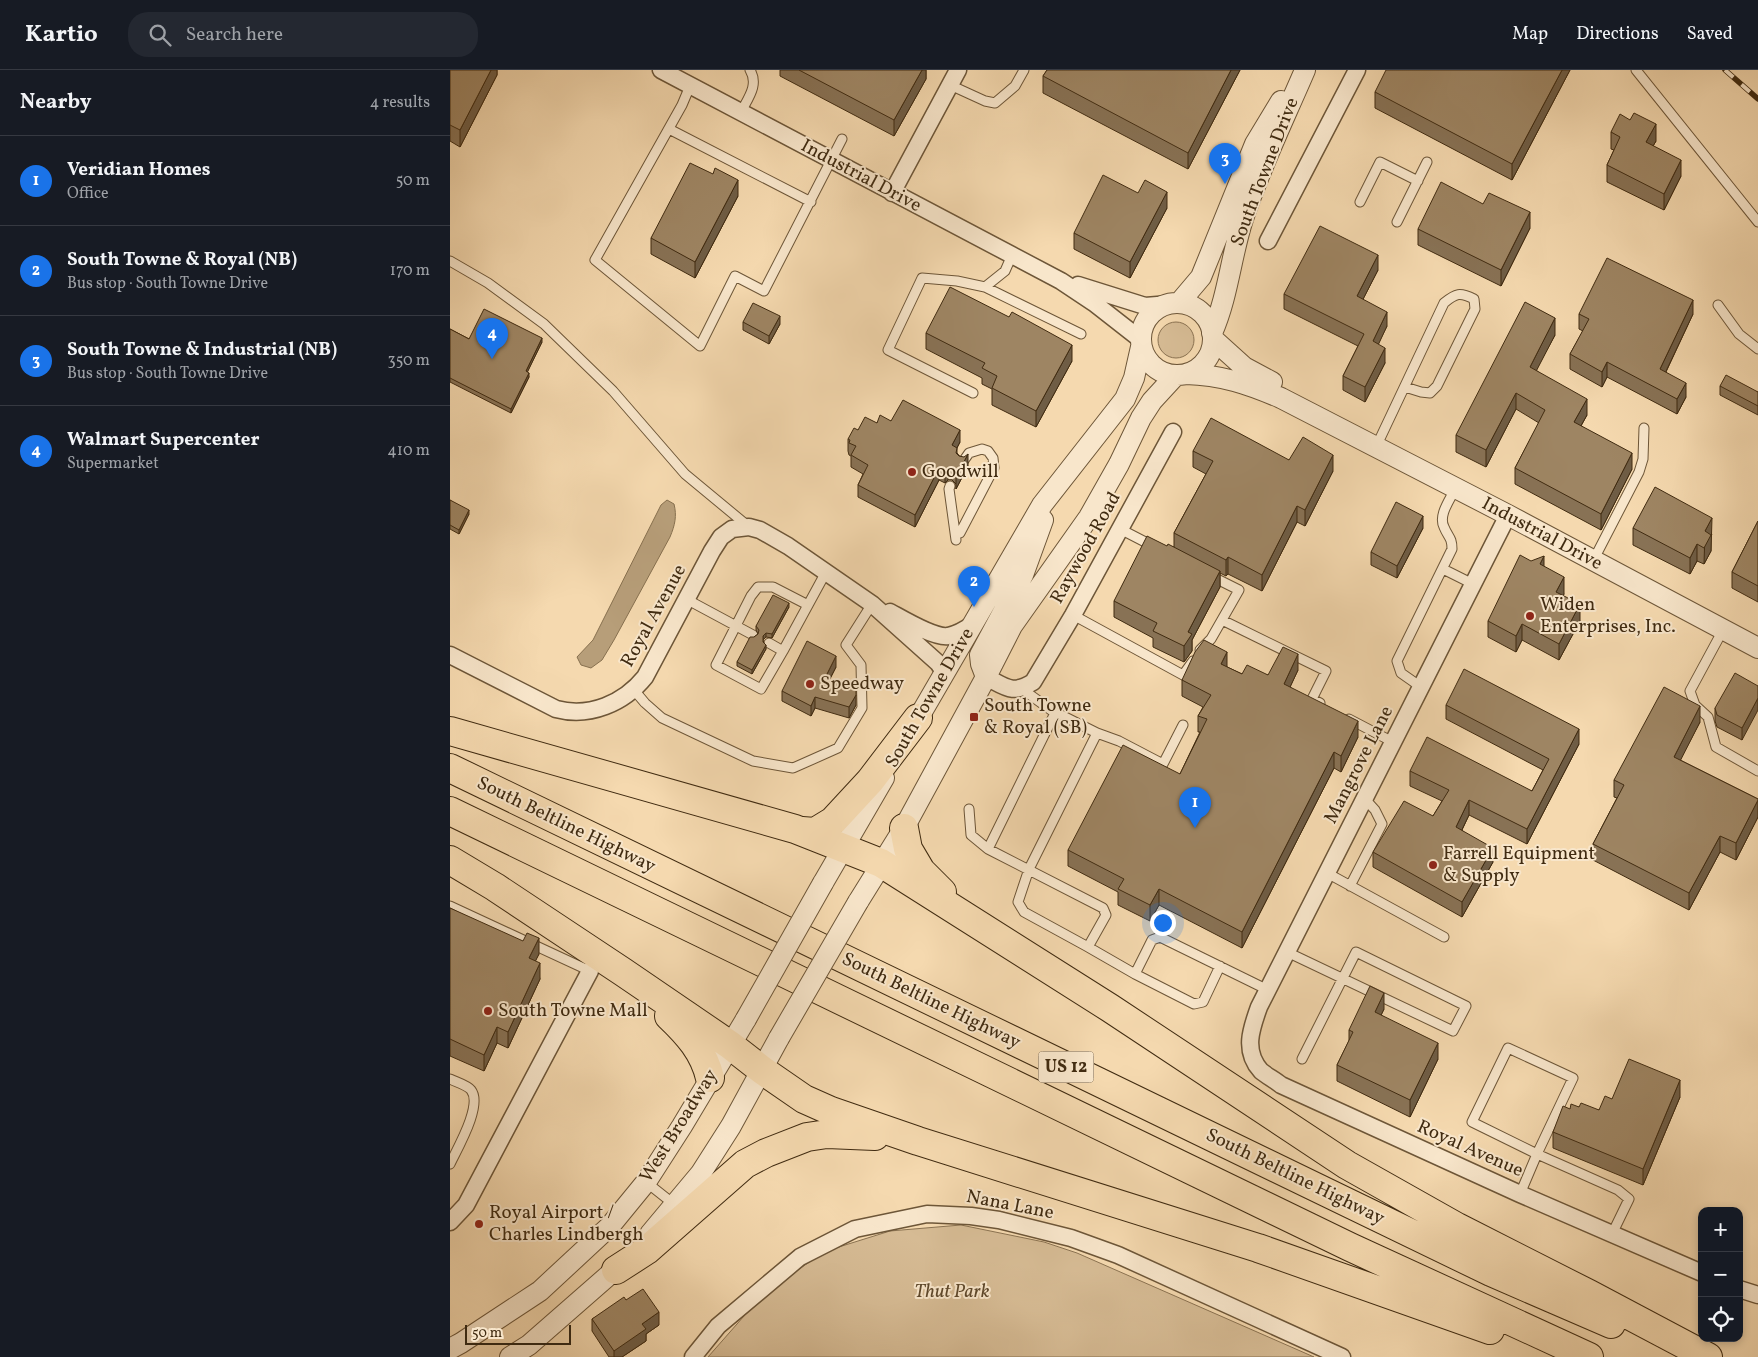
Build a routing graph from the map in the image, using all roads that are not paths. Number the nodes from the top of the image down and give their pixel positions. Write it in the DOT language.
graph roads {
  1 [pos="660,70"];
  2 [pos="750,70"];
  3 [pos="958,70"];
  4 [pos="1024,70"];
  5 [pos="1304,70"];
  6 [pos="1357,70"];
  7 [pos="1636,70"];
  8 [pos="950,85"];
  9 [pos="690,86"];
  10 [pos="741,112"];
  11 [pos="669,128"];
  12 [pos="842,139"];
  13 [pos="831,160"];
  14 [pos="1428,162"];
  15 [pos="1418,181"];
  16 [pos="892,193"];
  17 [pos="811,202"];
  18 [pos="1360,202"];
  19 [pos="1397,222"];
  20 [pos="1758,222"];
  21 [pos="1268,241"];
  22 [pos="1012,255"];
  23 [pos="450,261"];
  24 [pos="1061,281"];
  25 [pos="984,287"];
  26 [pos="1174,304"];
  27 [pos="1718,305"];
  28 [pos="1081,334"];
  29 [pos="1212,336"];
  30 [pos="1141,343"];
  31 [pos="1758,349"];
  32 [pos="1180,375"];
  33 [pos="1406,387"];
  34 [pos="973,393"];
  35 [pos="1325,422"];
  36 [pos="1644,428"];
  37 [pos="1173,432"];
  38 [pos="1375,448"];
  39 [pos="962,462"];
  40 [pos="950,486"];
  41 [pos="1054,489"];
  42 [pos="1455,489"];
  43 [pos="1508,515"];
  44 [pos="749,527"];
  45 [pos="1120,529"];
  46 [pos="1162,551"];
  47 [pos="1593,561"];
  48 [pos="1443,568"];
  49 [pos="826,572"];
  50 [pos="1205,573"];
  51 [pos="1473,584"];
  52 [pos="686,599"];
  53 [pos="872,604"];
  54 [pos="808,605"];
  55 [pos="1073,615"];
  56 [pos="1222,620"];
  57 [pos="973,624"];
  58 [pos="736,626"];
  59 [pos="1723,630"];
  60 [pos="754,635"];
  61 [pos="769,643"];
  62 [pos="1758,648"];
  63 [pos="783,651"];
  64 [pos="450,656"];
  65 [pos="945,673"];
  66 [pos="986,677"];
  67 [pos="1027,686"];
  68 [pos="1421,687"];
  69 [pos="634,690"];
  70 [pos="1328,708"];
  71 [pos="1055,713"];
  72 [pos="1345,716"];
  73 [pos="918,718"];
  74 [pos="1183,725"];
  75 [pos="450,731"];
  76 [pos="1097,733"];
  77 [pos="1393,742"];
  78 [pos="450,768"];
  79 [pos="1758,771"];
  80 [pos="1365,799"];
  81 [pos="969,809"];
  82 [pos="450,811"];
  83 [pos="904,828"];
  84 [pos="802,832"];
  85 [pos="844,847"];
  86 [pos="988,849"];
  87 [pos="450,860"];
  88 [pos="881,864"];
  89 [pos="1029,869"];
  90 [pos="1327,873"];
  91 [pos="1350,886"];
  92 [pos="450,906"];
  93 [pos="967,919"];
  94 [pos="1444,937"];
  95 [pos="1088,947"];
  96 [pos="1288,952"];
  97 [pos="1220,966"];
  98 [pos="590,971"];
  99 [pos="623,972"];
  100 [pos="1135,974"];
  101 [pos="1344,978"];
  102 [pos="1268,990"];
  103 [pos="1251,1034"];
  104 [pos="730,1045"];
  105 [pos="1302,1059"];
  106 [pos="762,1070"];
  107 [pos="710,1078"];
  108 [pos="450,1079"];
  109 [pos="918,1140"];
  110 [pos="1537,1154"];
  111 [pos="450,1164"];
  112 [pos="646,1182"];
  113 [pos="1520,1194"];
  114 [pos="675,1205"];
  115 [pos="450,1220"];
  116 [pos="1612,1234"];
  117 [pos="616,1270"];
  118 [pos="1698,1271"];
  119 [pos="1743,1290"];
  120 [pos="1758,1296"];
  121 [pos="450,1349"];
  122 [pos="516,1355"];
  123 [pos="693,1357"];
  124 [pos="1342,1357"];
  125 [pos="1564,1357"];
  126 [pos="1589,1357"];
  127 [pos="1685,1357"];
  128 [pos="1708,1357"];
  1 -- 9 [label="street, Industrial Drive"];
  2 -- 10 [label="lane"];
  3 -- 8 [label="street"];
  4 -- 8 [label="lane"];
  5 -- 26 [label="street, South Towne Drive"];
  5 -- 29 [label="street, South Towne Drive"];
  6 -- 21 [label="street"];
  7 -- 20 [label="lane"];
  8 -- 16 [label="street"];
  9 -- 10 [label="street, Industrial Drive"];
  9 -- 11 [label="lane"];
  10 -- 13 [label="street, Industrial Drive"];
  11 -- 17 [label="lane"];
  11 -- 17 [label="lane"];
  12 -- 13 [label="lane"];
  13 -- 16 [label="street, Industrial Drive"];
  13 -- 17 [label="lane"];
  14 -- 15 [label="lane"];
  15 -- 18 [label="lane"];
  15 -- 19 [label="lane"];
  16 -- 22 [label="street, Industrial Drive"];
  22 -- 24 [label="street, Industrial Drive"];
  22 -- 25 [label="lane"];
  23 -- 44 [label="lane"];
  24 -- 26 [label="street, Industrial Drive"];
  24 -- 30 [label="street, Industrial Drive"];
  25 -- 28 [label="lane"];
  25 -- 34 [label="lane"];
  26 -- 29 [label="street"];
  26 -- 30 [label="street"];
  27 -- 31 [label="lane"];
  29 -- 32 [label="street"];
  29 -- 35 [label="street, Industrial Drive"];
  30 -- 32 [label="street"];
  30 -- 41 [label="street, South Towne Drive"];
  32 -- 35 [label="street, Industrial Drive"];
  32 -- 66 [label="street, South Towne Drive"];
  33 -- 33 [label="lane"];
  33 -- 38 [label="lane"];
  35 -- 38 [label="street, Industrial Drive"];
  36 -- 47 [label="lane"];
  37 -- 45 [label="street, Raywood Road"];
  38 -- 42 [label="street, Industrial Drive"];
  39 -- 40 [label="lane"];
  41 -- 57 [label="street, South Towne Drive"];
  41 -- 66 [label="street"];
  42 -- 43 [label="street, Industrial Drive"];
  42 -- 48 [label="lane"];
  43 -- 47 [label="street, Industrial Drive"];
  43 -- 51 [label="street, Mangrove Lane"];
  44 -- 49 [label="street"];
  44 -- 52 [label="street, Royal Avenue"];
  45 -- 46 [label="lane"];
  45 -- 55 [label="street, Raywood Road"];
  47 -- 59 [label="street, Industrial Drive"];
  48 -- 51 [label="lane"];
  48 -- 68 [label="lane"];
  49 -- 53 [label="street"];
  49 -- 54 [label="lane"];
  50 -- 56 [label="lane"];
  51 -- 68 [label="street, Mangrove Lane"];
  52 -- 58 [label="lane"];
  52 -- 69 [label="street, Royal Avenue"];
  53 -- 57 [label="street"];
  53 -- 65 [label="street"];
  53 -- 69 [label="lane"];
  54 -- 58 [label="lane"];
  54 -- 63 [label="lane"];
  55 -- 56 [label="lane"];
  55 -- 67 [label="street, Raywood Road"];
  56 -- 70 [label="lane"];
  57 -- 65 [label="street, South Towne Drive"];
  58 -- 60 [label="lane"];
  58 -- 63 [label="lane"];
  59 -- 62 [label="street, Industrial Drive"];
  59 -- 79 [label="lane"];
  61 -- 63 [label="lane"];
  64 -- 69 [label="street, Royal Avenue"];
  65 -- 73 [label="street, South Towne Drive"];
  66 -- 67 [label="street"];
  66 -- 83 [label="street, South Towne Drive"];
  67 -- 71 [label="lane"];
  68 -- 77 [label="street, Mangrove Lane"];
  71 -- 76 [label="lane"];
  71 -- 86 [label="lane"];
  72 -- 77 [label="lane"];
  73 -- 84 [label="highway"];
  73 -- 85 [label="street, South Towne Drive"];
  74 -- 76 [label="lane"];
  75 -- 84 [label="highway"];
  76 -- 89 [label="lane"];
  77 -- 80 [label="street, Mangrove Lane"];
  78 -- 127 [label="highway, South Beltline Highway / US 12"];
  80 -- 90 [label="street, Mangrove Lane"];
  80 -- 91 [label="lane"];
  81 -- 86 [label="lane"];
  82 -- 126 [label="highway, South Beltline Highway / US 12"];
  83 -- 88 [label="street, South Towne Drive"];
  83 -- 93 [label="highway"];
  84 -- 85 [label="highway"];
  85 -- 88 [label="highway"];
  85 -- 104 [label="street, West Broadway, bridge"];
  86 -- 89 [label="lane"];
  87 -- 99 [label="highway"];
  88 -- 93 [label="highway"];
  88 -- 106 [label="street, West Broadway, bridge"];
  89 -- 95 [label="lane"];
  89 -- 95 [label="lane"];
  90 -- 91 [label="lane"];
  90 -- 96 [label="street, Mangrove Lane"];
  91 -- 94 [label="lane"];
  92 -- 98 [label="lane"];
  93 -- 128 [label="highway"];
  95 -- 100 [label="lane"];
  96 -- 101 [label="lane"];
  96 -- 102 [label="street, Mangrove Lane"];
  97 -- 100 [label="lane"];
  97 -- 100 [label="lane"];
  97 -- 102 [label="lane"];
  98 -- 115 [label="street"];
  99 -- 104 [label="highway"];
  99 -- 107 [label="highway"];
  101 -- 101 [label="lane"];
  101 -- 105 [label="lane"];
  102 -- 103 [label="street, Mangrove Lane"];
  103 -- 113 [label="street, Royal Avenue"];
  104 -- 106 [label="highway"];
  104 -- 107 [label="street, West Broadway"];
  106 -- 109 [label="highway"];
  106 -- 114 [label="street, West Broadway"];
  107 -- 112 [label="street, West Broadway"];
  108 -- 111 [label="lane"];
  109 -- 117 [label="highway"];
  109 -- 125 [label="highway"];
  110 -- 110 [label="lane"];
  110 -- 113 [label="lane"];
  110 -- 116 [label="lane"];
  112 -- 114 [label="lane"];
  112 -- 121 [label="street, West Broadway"];
  113 -- 116 [label="street, Royal Avenue"];
  114 -- 117 [label="street, West Broadway"];
  116 -- 118 [label="street, Royal Avenue"];
  117 -- 122 [label="street, West Broadway"];
  119 -- 120 [label="street"];
  123 -- 124 [label="street, Nana Lane"];
}
